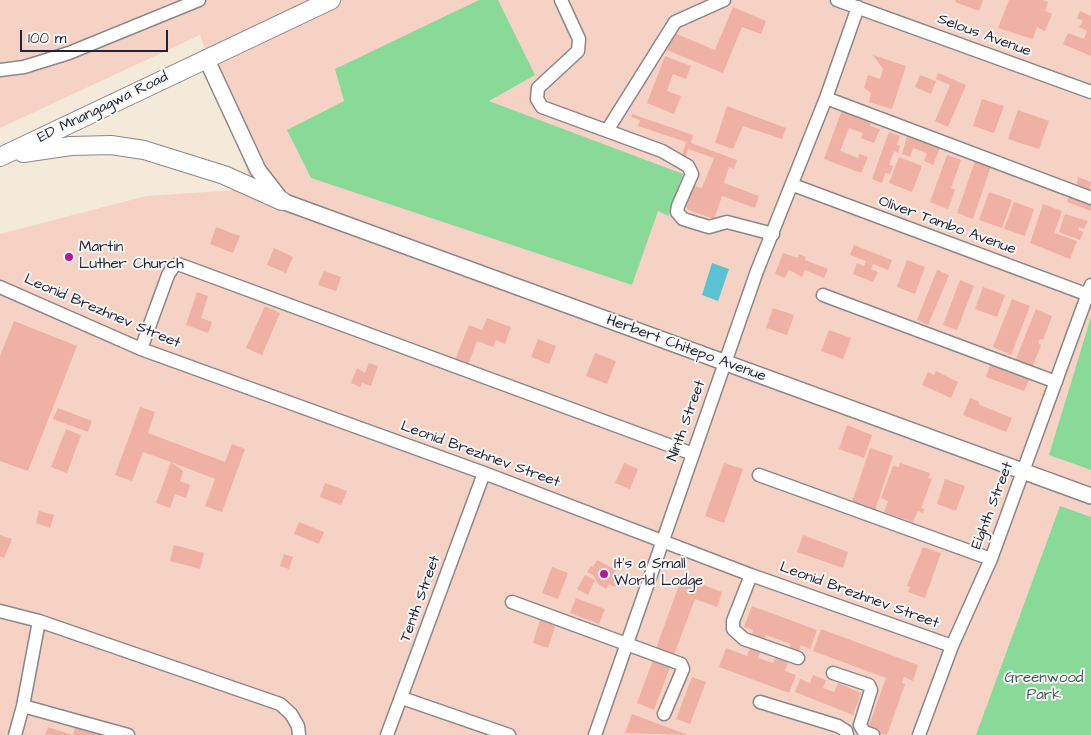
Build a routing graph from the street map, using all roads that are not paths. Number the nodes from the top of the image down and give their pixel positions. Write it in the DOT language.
graph roads {
  1 [pos="199,0"];
  2 [pos="331,0"];
  3 [pos="562,0"];
  4 [pos="724,0"];
  5 [pos="837,0"];
  6 [pos="858,7"];
  7 [pos="206,58"];
  8 [pos="0,70"];
  9 [pos="1091,92"];
  10 [pos="826,98"];
  11 [pos="608,129"];
  12 [pos="0,157"];
  13 [pos="792,185"];
  14 [pos="1091,198"];
  15 [pos="282,201"];
  16 [pos="773,234"];
  17 [pos="0,287"];
  18 [pos="1090,292"];
  19 [pos="823,295"];
  20 [pos="141,349"];
  21 [pos="726,363"];
  22 [pos="1056,382"];
  23 [pos="693,454"];
  24 [pos="1024,471"];
  25 [pos="484,473"];
  26 [pos="760,474"];
  27 [pos="1091,496"];
  28 [pos="663,540"];
  29 [pos="991,559"];
  30 [pos="751,575"];
  31 [pos="512,602"];
  32 [pos="0,611"];
  33 [pos="39,621"];
  34 [pos="626,645"];
  35 [pos="952,646"];
  36 [pos="798,658"];
  37 [pos="833,673"];
  38 [pos="402,698"];
  39 [pos="760,702"];
  40 [pos="24,706"];
  41 [pos="664,714"];
  42 [pos="15,735"];
  43 [pos="128,735"];
  44 [pos="299,735"];
  45 [pos="387,735"];
  46 [pos="509,735"];
  47 [pos="595,735"];
  48 [pos="847,735"];
  49 [pos="873,735"];
  50 [pos="919,735"];
  1 -- 8 [label="street"];
  2 -- 7 [label="highway, ED Mnangagwa Road"];
  3 -- 11 [label="street"];
  4 -- 11 [label="street"];
  5 -- 6 [label="street, Selous Avenue"];
  6 -- 9 [label="street, Selous Avenue"];
  6 -- 10 [label="street, Ninth Street"];
  7 -- 12 [label="highway, ED Mnangagwa Road"];
  7 -- 15 [label="main road"];
  10 -- 13 [label="street, Ninth Street"];
  10 -- 14 [label="street"];
  11 -- 16 [label="street"];
  12 -- 15 [label="highway"];
  13 -- 16 [label="street, Ninth Street"];
  13 -- 18 [label="street, Oliver Tambo Avenue"];
  15 -- 21 [label="main road, Herbert Chitepo Avenue"];
  16 -- 21 [label="street, Ninth Street"];
  17 -- 20 [label="street, Leonid Brezhnev Street"];
  18 -- 22 [label="street, Eighth Street"];
  19 -- 22 [label="street"];
  20 -- 23 [label="street"];
  20 -- 25 [label="street, Leonid Brezhnev Street"];
  21 -- 23 [label="street, Ninth Street"];
  21 -- 24 [label="main road, Herbert Chitepo Avenue"];
  22 -- 24 [label="street, Eighth Street"];
  23 -- 28 [label="street, Ninth Street"];
  24 -- 27 [label="main road, Herbert Chitepo Avenue"];
  24 -- 29 [label="street, Eighth Street"];
  25 -- 28 [label="street, Leonid Brezhnev Street"];
  25 -- 38 [label="street, Tenth Street"];
  26 -- 29 [label="street"];
  28 -- 30 [label="street, Leonid Brezhnev Street"];
  28 -- 34 [label="street, Ninth Street"];
  29 -- 35 [label="street, Eighth Street"];
  30 -- 35 [label="street, Leonid Brezhnev Street"];
  30 -- 36 [label="street"];
  31 -- 34 [label="street"];
  32 -- 33 [label="street"];
  33 -- 40 [label="street"];
  33 -- 44 [label="street"];
  34 -- 41 [label="street"];
  34 -- 47 [label="street, Ninth Street"];
  35 -- 50 [label="street, Eighth Street"];
  37 -- 49 [label="street"];
  38 -- 45 [label="street, Tenth Street"];
  38 -- 46 [label="street"];
  39 -- 48 [label="street"];
  40 -- 42 [label="street"];
  40 -- 43 [label="street"];
}
